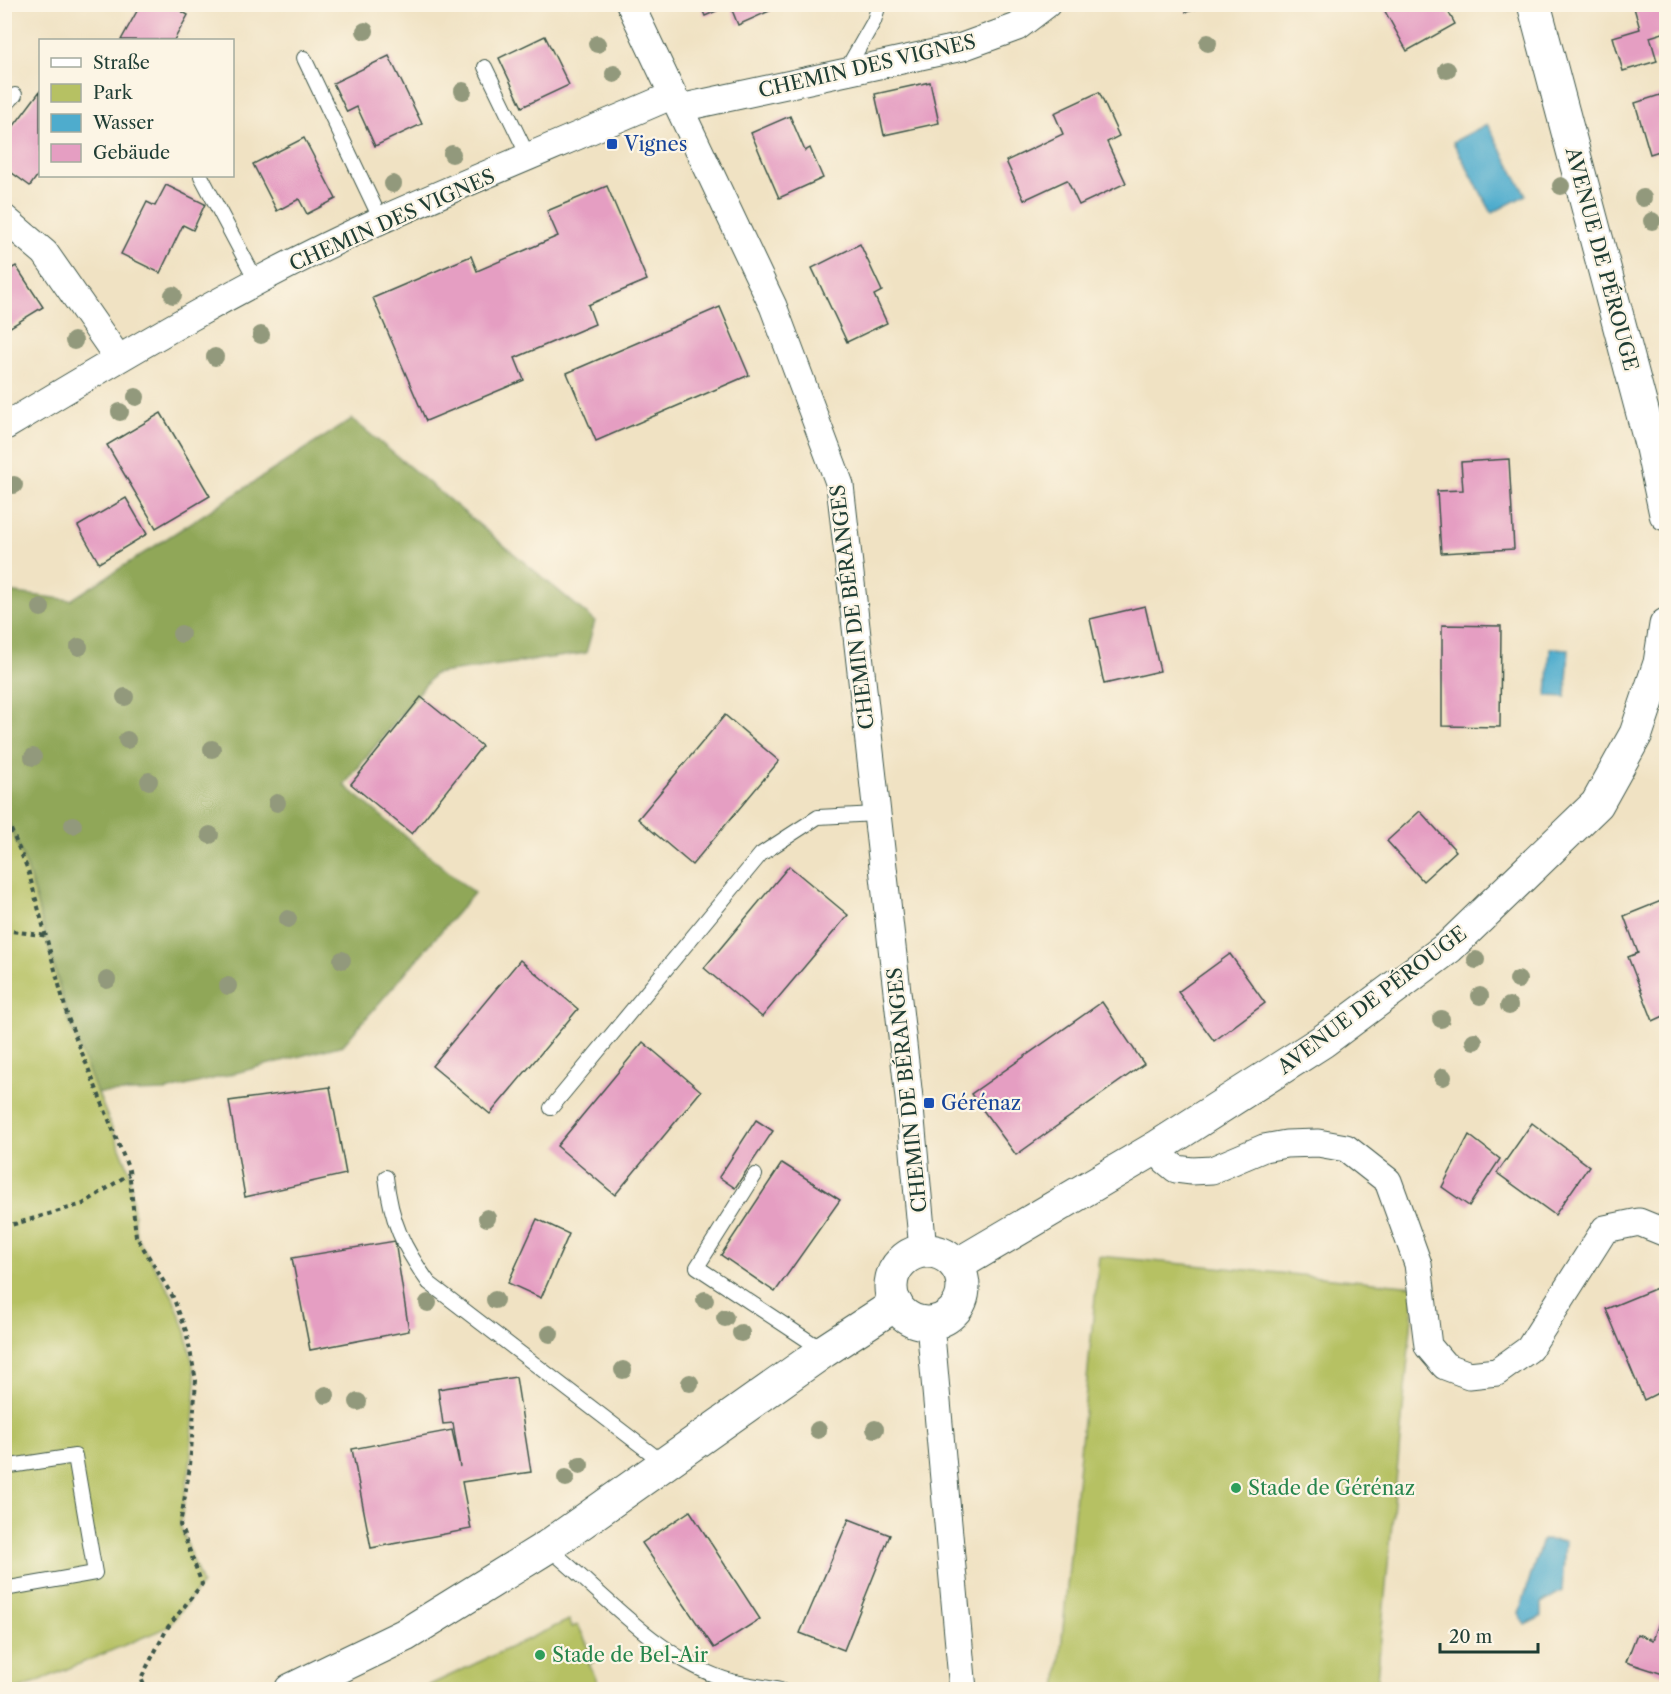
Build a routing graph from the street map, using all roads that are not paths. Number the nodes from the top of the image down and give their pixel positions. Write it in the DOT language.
graph roads {
  1 [pos="630,4"];
  2 [pos="879,4"];
  3 [pos="1047,4"];
  4 [pos="1534,4"];
  5 [pos="304,58"];
  6 [pos="484,67"];
  7 [pos="845,72"];
  8 [pos="15,95"];
  9 [pos="676,101"];
  10 [pos="4,107"];
  11 [pos="529,158"];
  12 [pos="202,177"];
  13 [pos="381,220"];
  14 [pos="10,230"];
  15 [pos="256,282"];
  16 [pos="118,358"];
  17 [pos="4,427"];
  18 [pos="1666,514"];
  19 [pos="1666,625"];
  20 [pos="877,814"];
  21 [pos="551,1108"];
  22 [pos="1159,1146"];
  23 [pos="755,1175"];
  24 [pos="386,1178"];
  25 [pos="1666,1233"];
  26 [pos="923,1250"];
  27 [pos="957,1266"];
  28 [pos="896,1305"];
  29 [pos="930,1324"];
  30 [pos="825,1351"];
  31 [pos="665,1464"];
  32 [pos="4,1467"];
  33 [pos="547,1547"];
  34 [pos="4,1589"];
  35 [pos="291,1689"];
  36 [pos="781,1689"];
  37 [pos="963,1689"];
  1 -- 9 [label="street, CHEMIN DE BÉRANGES"];
  2 -- 7 [label="lane"];
  3 -- 7 [label="street, CHEMIN DES VIGNES"];
  4 -- 18 [label="street, AVENUE DE PÉROUGE"];
  5 -- 13 [label="lane"];
  6 -- 11 [label="lane"];
  7 -- 9 [label="street, CHEMIN DES VIGNES"];
  8 -- 10 [label="lane"];
  9 -- 11 [label="street, CHEMIN DES VIGNES"];
  9 -- 20 [label="street, CHEMIN DE BÉRANGES"];
  11 -- 13 [label="street, CHEMIN DES VIGNES"];
  12 -- 15 [label="lane"];
  13 -- 15 [label="street, CHEMIN DES VIGNES"];
  14 -- 16 [label="street"];
  15 -- 16 [label="street, CHEMIN DES VIGNES"];
  16 -- 17 [label="street, CHEMIN DES VIGNES"];
  19 -- 22 [label="street, AVENUE DE PÉROUGE"];
  20 -- 21 [label="lane"];
  20 -- 26 [label="street, CHEMIN DE BÉRANGES"];
  22 -- 25 [label="street"];
  22 -- 27 [label="street, AVENUE DE PÉROUGE"];
  23 -- 30 [label="lane"];
  24 -- 31 [label="lane"];
  26 -- 27 [label="street"];
  26 -- 28 [label="street"];
  27 -- 29 [label="street"];
  28 -- 29 [label="street"];
  28 -- 30 [label="street"];
  29 -- 37 [label="street"];
  30 -- 31 [label="street"];
  31 -- 33 [label="street"];
  32 -- 34 [label="lane"];
  33 -- 35 [label="street"];
  33 -- 36 [label="lane"];
}
